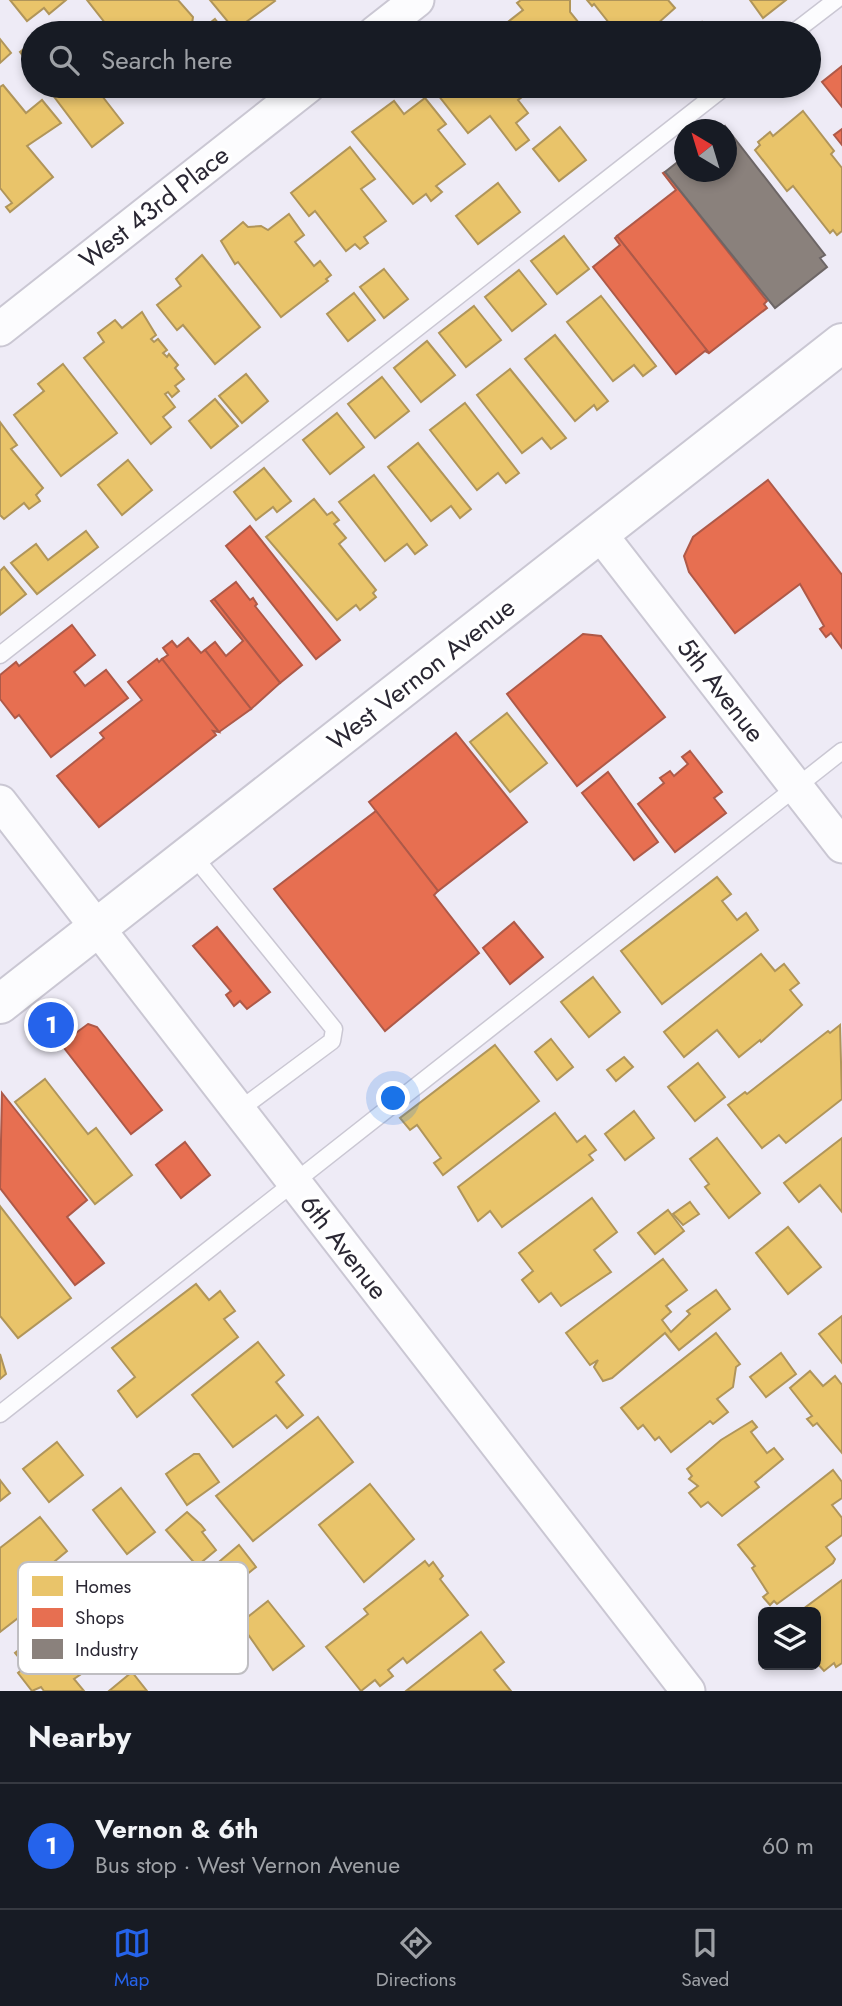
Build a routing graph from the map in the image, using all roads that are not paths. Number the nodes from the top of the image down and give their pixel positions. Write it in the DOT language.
graph roads {
  1 [pos="417,0"];
  2 [pos="836,0"];
  3 [pos="378,19"];
  4 [pos="809,21"];
  5 [pos="293,98"];
  6 [pos="711,98"];
  7 [pos="0,329"];
  8 [pos="842,343"];
  9 [pos="600,534"];
  10 [pos="0,655"];
  11 [pos="842,751"];
  12 [pos="796,787"];
  13 [pos="0,802"];
  14 [pos="842,846"];
  15 [pos="192,854"];
  16 [pos="97,929"];
  17 [pos="0,1004"];
  18 [pos="239,1111"];
  19 [pos="294,1182"];
  20 [pos="0,1414"];
  21 [pos="688,1691"];
  1 -- 3 [label="street"];
  2 -- 4 [label="lane"];
  5 -- 7 [label="street, West 43rd Place"];
  6 -- 10 [label="lane"];
  8 -- 9 [label="main road, West Vernon Avenue"];
  9 -- 12 [label="street, 5th Avenue"];
  9 -- 15 [label="main road, West Vernon Avenue"];
  11 -- 12 [label="lane"];
  12 -- 14 [label="street, 5th Avenue"];
  12 -- 19 [label="lane"];
  13 -- 16 [label="street, 6th Avenue"];
  15 -- 16 [label="main road, West Vernon Avenue"];
  15 -- 18 [label="lane"];
  16 -- 17 [label="main road, West Vernon Avenue"];
  16 -- 18 [label="street, 6th Avenue"];
  18 -- 19 [label="street, 6th Avenue"];
  19 -- 20 [label="lane"];
  19 -- 21 [label="street, 6th Avenue"];
}
